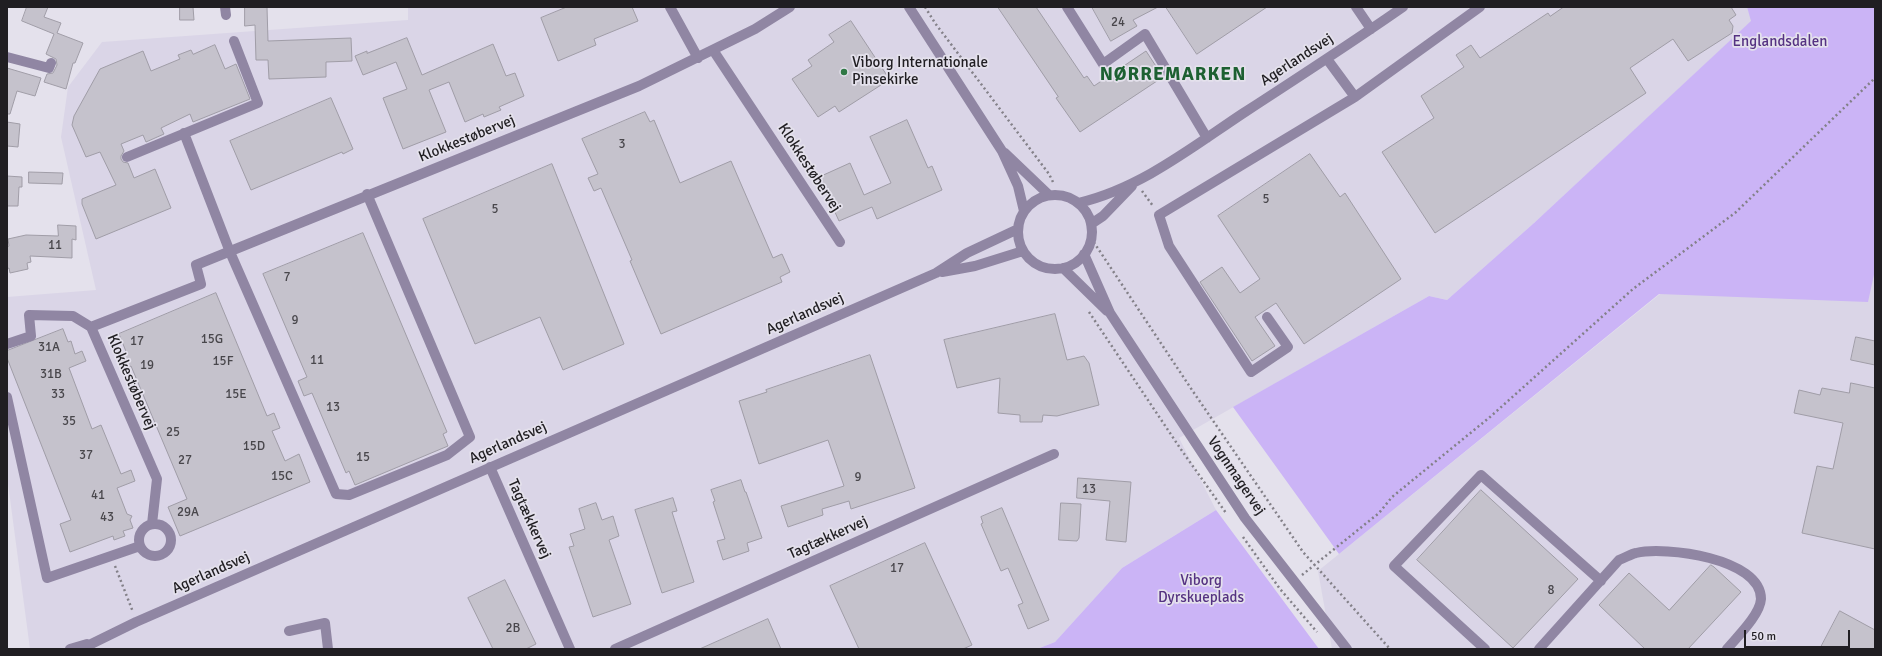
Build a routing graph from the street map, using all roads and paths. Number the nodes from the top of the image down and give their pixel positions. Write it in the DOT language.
graph roads {
  1 [pos="670,7"];
  2 [pos="788,7"];
  3 [pos="909,7"];
  4 [pos="925,7"];
  5 [pos="1067,7"];
  6 [pos="1356,7"];
  7 [pos="1403,7"];
  8 [pos="1480,7"];
  9 [pos="1371,29"];
  10 [pos="234,41"];
  11 [pos="713,50"];
  12 [pos="7,56"];
  13 [pos="698,58"];
  14 [pos="1327,59"];
  15 [pos="51,63"];
  16 [pos="1875,78"];
  17 [pos="1355,97"];
  18 [pos="184,133"];
  19 [pos="1207,138"];
  20 [pos="1002,151"];
  21 [pos="127,157"];
  22 [pos="1135,183"];
  23 [pos="367,194"];
  24 [pos="1054,195"];
  25 [pos="1078,203"];
  26 [pos="1024,210"];
  27 [pos="1159,215"];
  28 [pos="1091,224"];
  29 [pos="1018,229"];
  30 [pos="1091,238"];
  31 [pos="840,242"];
  32 [pos="1023,251"];
  33 [pos="230,252"];
  34 [pos="1084,254"];
  35 [pos="1063,268"];
  36 [pos="936,273"];
  37 [pos="1087,308"];
  38 [pos="1110,314"];
  39 [pos="1267,318"];
  40 [pos="91,327"];
  41 [pos="7,344"];
  42 [pos="7,397"];
  43 [pos="1054,454"];
  44 [pos="490,467"];
  45 [pos="1230,519"];
  46 [pos="152,524"];
  47 [pos="1239,532"];
  48 [pos="140,546"];
  49 [pos="111,556"];
  50 [pos="1315,565"];
  51 [pos="1600,581"];
  52 [pos="136,622"];
  53 [pos="289,631"];
  54 [pos="1321,637"];
  55 [pos="93,642"];
  56 [pos="70,649"];
  57 [pos="81,649"];
  58 [pos="328,649"];
  59 [pos="570,649"];
  60 [pos="615,649"];
  61 [pos="1347,649"];
  62 [pos="1390,649"];
  63 [pos="1485,649"];
  64 [pos="1539,649"];
  65 [pos="1727,649"];
  1 -- 13 [label="street"];
  2 -- 11 [label="street, Klokkestøbervej"];
  3 -- 20 [label="street"];
  4 -- 24 [label="path"];
  5 -- 19 [label="street"];
  6 -- 9 [label="street"];
  7 -- 9 [label="street, Agerlandsvej"];
  8 -- 17 [label="street"];
  9 -- 14 [label="street, Agerlandsvej"];
  10 -- 18 [label="street"];
  11 -- 13 [label="street, Klokkestøbervej"];
  11 -- 31 [label="street, Klokkestøbervej"];
  12 -- 15 [label="street"];
  13 -- 23 [label="street, Klokkestøbervej"];
  14 -- 17 [label="street"];
  14 -- 19 [label="street, Agerlandsvej"];
  16 -- 50 [label="path"];
  17 -- 27 [label="street"];
  18 -- 21 [label="street"];
  18 -- 33 [label="street"];
  19 -- 22 [label="street, Agerlandsvej"];
  20 -- 24 [label="street"];
  20 -- 26 [label="street"];
  22 -- 25 [label="street, Agerlandsvej"];
  22 -- 27 [label="path"];
  22 -- 28 [label="street, Agerlandsvej"];
  23 -- 33 [label="street, Klokkestøbervej"];
  23 -- 33 [label="street"];
  24 -- 25 [label="street"];
  24 -- 26 [label="street"];
  25 -- 28 [label="street"];
  26 -- 29 [label="street"];
  27 -- 39 [label="street"];
  28 -- 30 [label="street"];
  29 -- 32 [label="street"];
  29 -- 36 [label="street, Agerlandsvej"];
  30 -- 34 [label="street"];
  30 -- 50 [label="path"];
  32 -- 35 [label="street"];
  32 -- 36 [label="street, Agerlandsvej"];
  33 -- 40 [label="street, Klokkestøbervej"];
  34 -- 35 [label="street"];
  34 -- 38 [label="street, Vognmagervej"];
  35 -- 38 [label="street, Vognmagervej"];
  36 -- 44 [label="street, Agerlandsvej"];
  37 -- 45 [label="path"];
  38 -- 61 [label="street, Vognmagervej"];
  40 -- 41 [label="street"];
  40 -- 46 [label="street, Klokkestøbervej"];
  42 -- 49 [label="street"];
  43 -- 60 [label="street, Tagtækkervej"];
  44 -- 52 [label="street, Agerlandsvej"];
  44 -- 59 [label="street, Tagtækkervej"];
  46 -- 48 [label="street"];
  46 -- 48 [label="street"];
  47 -- 54 [label="path"];
  48 -- 49 [label="street"];
  49 -- 52 [label="path"];
  50 -- 62 [label="path"];
  51 -- 63 [label="street"];
  51 -- 64 [label="street"];
  51 -- 65 [label="street"];
  52 -- 55 [label="street, Agerlandsvej"];
  53 -- 58 [label="street"];
  55 -- 56 [label="street, Agerlandsvej"];
  55 -- 57 [label="street, Agerlandsvej"];
}
